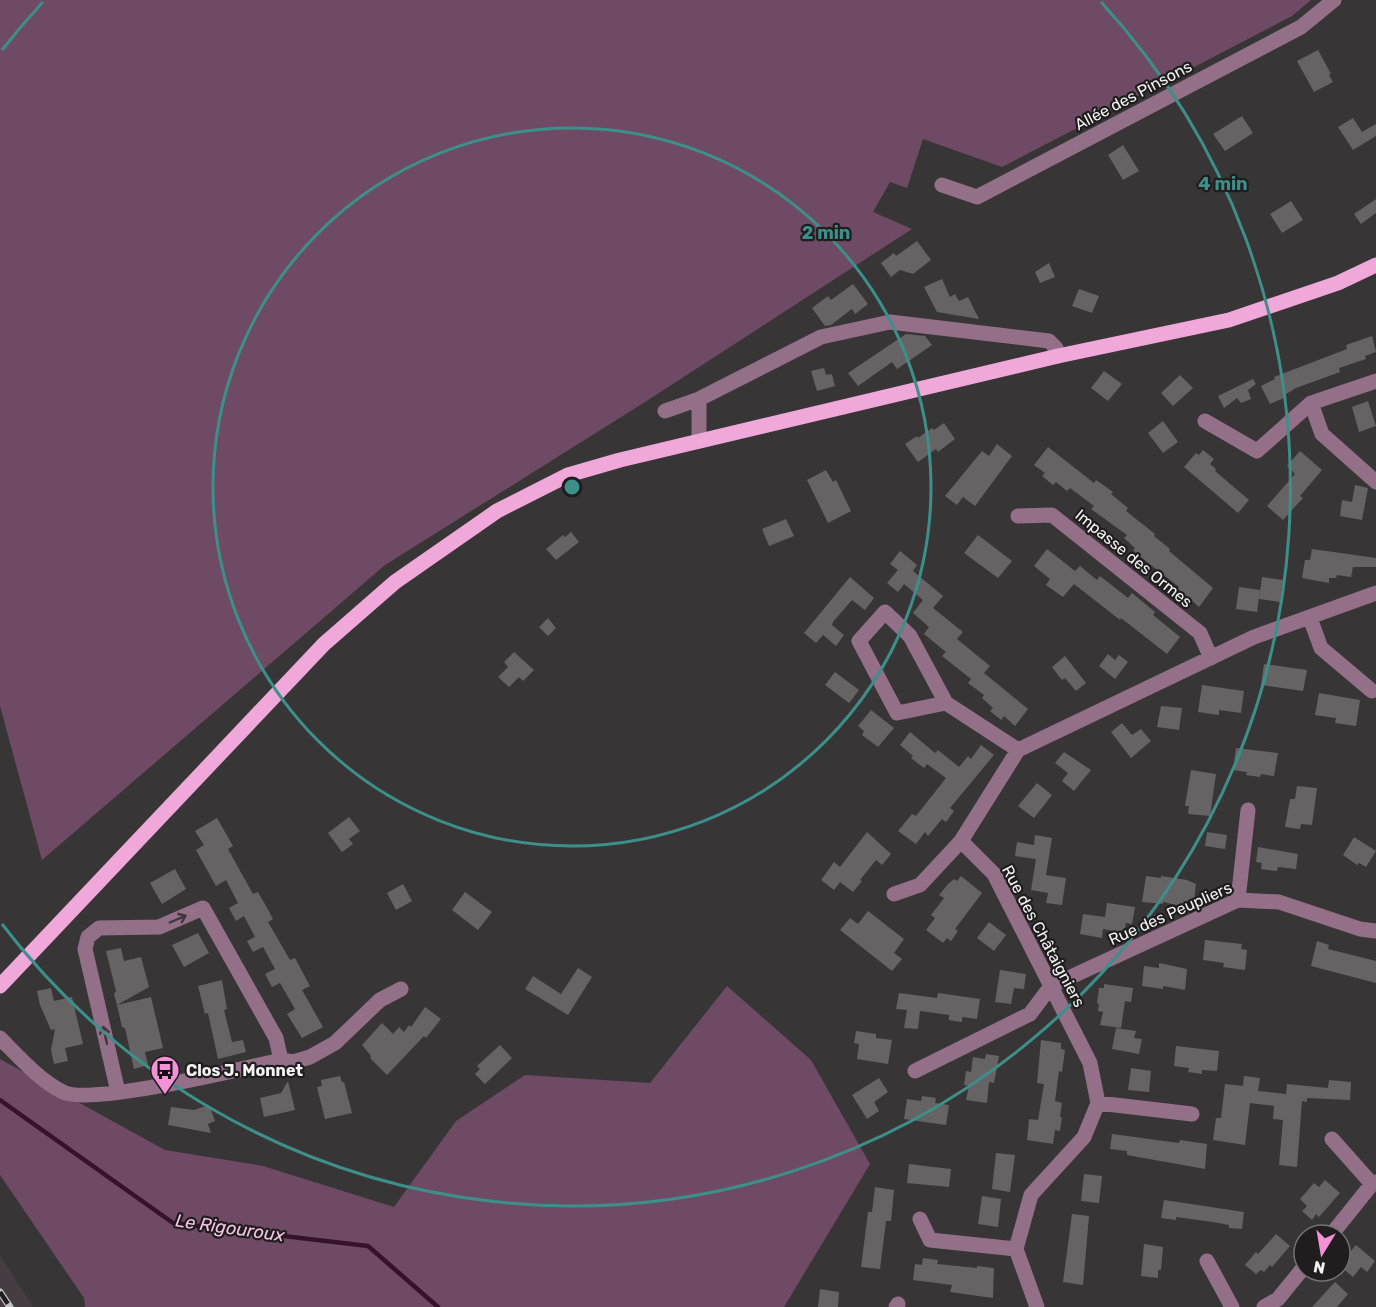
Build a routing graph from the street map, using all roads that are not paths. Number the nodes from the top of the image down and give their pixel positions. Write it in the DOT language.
graph roads {
  1 [pos="1334,0"];
  2 [pos="942,185"];
  3 [pos="1376,265"];
  4 [pos="1058,356"];
  5 [pos="1376,381"];
  6 [pos="699,399"];
  7 [pos="1311,403"];
  8 [pos="665,411"];
  9 [pos="1205,421"];
  10 [pos="699,441"];
  11 [pos="1376,482"];
  12 [pos="1018,516"];
  13 [pos="1376,593"];
  14 [pos="1310,618"];
  15 [pos="1211,658"];
  16 [pos="1372,691"];
  17 [pos="946,703"];
  18 [pos="1018,750"];
  19 [pos="1248,810"];
  20 [pos="961,841"];
  21 [pos="894,894"];
  22 [pos="1238,900"];
  23 [pos="1376,931"];
  24 [pos="0,986"];
  25 [pos="1051,986"];
  26 [pos="401,989"];
  27 [pos="0,1038"];
  28 [pos="281,1060"];
  29 [pos="915,1071"];
  30 [pos="118,1092"];
  31 [pos="1098,1103"];
  32 [pos="1192,1114"];
  33 [pos="1332,1139"];
  34 [pos="1374,1183"];
  35 [pos="920,1219"];
  36 [pos="1341,1223"];
  37 [pos="1016,1249"];
  38 [pos="1207,1262"];
  39 [pos="1292,1282"];
  40 [pos="1037,1307"];
  41 [pos="1232,1307"];
  42 [pos="1264,1307"];
  1 -- 2 [label="street, Allée des Pinsons"];
  3 -- 4 [label="main road"];
  4 -- 6 [label="street"];
  4 -- 10 [label="main road"];
  5 -- 7 [label="street"];
  6 -- 8 [label="street"];
  6 -- 10 [label="street"];
  7 -- 9 [label="street"];
  7 -- 11 [label="street"];
  10 -- 24 [label="main road"];
  12 -- 15 [label="street, Impasse des Ormes"];
  13 -- 14 [label="street"];
  14 -- 15 [label="street"];
  14 -- 16 [label="street"];
  15 -- 18 [label="street"];
  17 -- 17 [label="street"];
  17 -- 18 [label="street"];
  18 -- 20 [label="street"];
  19 -- 22 [label="street"];
  20 -- 21 [label="street"];
  20 -- 25 [label="street, Rue des Châtaigniers"];
  22 -- 23 [label="street, Rue des Peupliers"];
  22 -- 25 [label="street, Rue des Peupliers"];
  25 -- 29 [label="street"];
  25 -- 31 [label="street, Rue des Châtaigniers"];
  26 -- 28 [label="street"];
  27 -- 30 [label="street"];
  28 -- 30 [label="street"];
  30 -- 28 [label="street, one-way"];
  31 -- 32 [label="street"];
  31 -- 37 [label="street"];
  33 -- 34 [label="street"];
  34 -- 36 [label="street"];
  35 -- 37 [label="street"];
  37 -- 40 [label="street"];
  38 -- 41 [label="street"];
  39 -- 42 [label="street"];
}
